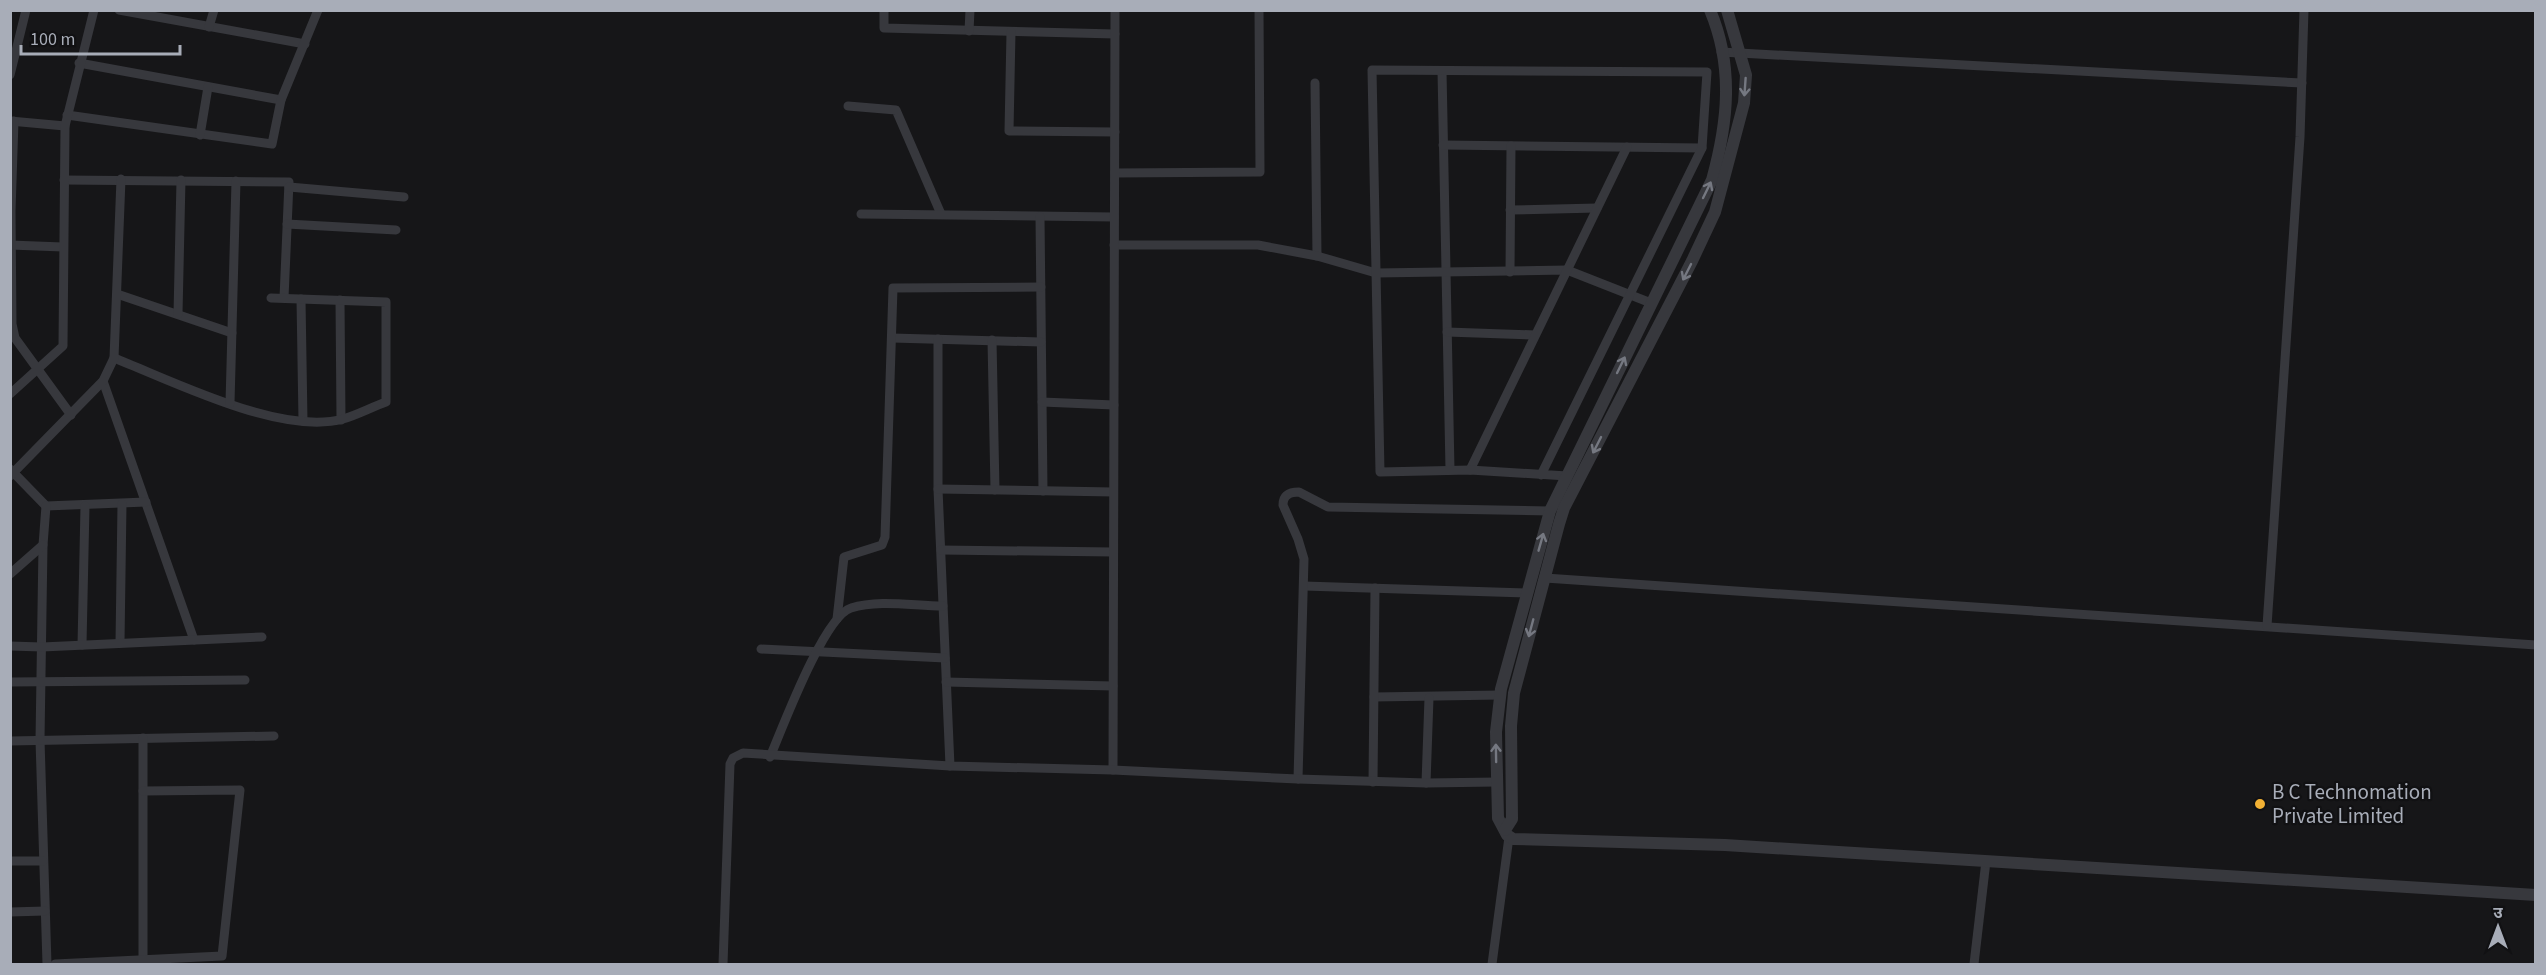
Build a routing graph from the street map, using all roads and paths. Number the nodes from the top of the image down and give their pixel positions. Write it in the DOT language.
graph roads {
  1 [pos="26,10"];
  2 [pos="94,10"];
  3 [pos="119,10"];
  4 [pos="214,10"];
  5 [pos="318,10"];
  6 [pos="884,10"];
  7 [pos="970,10"];
  8 [pos="1115,10"];
  9 [pos="1259,10"];
  10 [pos="1710,10"];
  11 [pos="1727,10"];
  12 [pos="2304,10"];
  13 [pos="209,27"];
  14 [pos="969,31"];
  15 [pos="1011,32"];
  16 [pos="1115,34"];
  17 [pos="305,44"];
  18 [pos="1721,51"];
  19 [pos="1741,52"];
  20 [pos="79,63"];
  21 [pos="1442,71"];
  22 [pos="11,73"];
  23 [pos="1315,82"];
  24 [pos="2302,83"];
  25 [pos="208,87"];
  26 [pos="281,100"];
  27 [pos="848,106"];
  28 [pos="67,115"];
  29 [pos="12,121"];
  30 [pos="65,126"];
  31 [pos="1115,132"];
  32 [pos="200,135"];
  33 [pos="1443,145"];
  34 [pos="1510,146"];
  35 [pos="1627,147"];
  36 [pos="1702,148"];
  37 [pos="1115,173"];
  38 [pos="121,179"];
  39 [pos="64,180"];
  40 [pos="181,180"];
  41 [pos="236,181"];
  42 [pos="289,187"];
  43 [pos="404,197"];
  44 [pos="1597,208"];
  45 [pos="1510,210"];
  46 [pos="861,214"];
  47 [pos="941,214"];
  48 [pos="1040,217"];
  49 [pos="1114,217"];
  50 [pos="287,224"];
  51 [pos="396,230"];
  52 [pos="11,245"];
  53 [pos="1114,245"];
  54 [pos="63,247"];
  55 [pos="1317,256"];
  56 [pos="1567,270"];
  57 [pos="1446,272"];
  58 [pos="1510,272"];
  59 [pos="1376,273"];
  60 [pos="1041,287"];
  61 [pos="117,294"];
  62 [pos="1629,294"];
  63 [pos="271,298"];
  64 [pos="284,298"];
  65 [pos="302,299"];
  66 [pos="340,300"];
  67 [pos="1651,303"];
  68 [pos="178,315"];
  69 [pos="1447,332"];
  70 [pos="232,333"];
  71 [pos="1535,335"];
  72 [pos="892,338"];
  73 [pos="938,339"];
  74 [pos="992,340"];
  75 [pos="1041,342"];
  76 [pos="114,358"];
  77 [pos="38,370"];
  78 [pos="103,381"];
  79 [pos="10,394"];
  80 [pos="1042,402"];
  81 [pos="230,403"];
  82 [pos="1114,405"];
  83 [pos="71,415"];
  84 [pos="342,420"];
  85 [pos="303,421"];
  86 [pos="1450,470"];
  87 [pos="1470,470"];
  88 [pos="12,473"];
  89 [pos="1541,475"];
  90 [pos="1567,476"];
  91 [pos="938,489"];
  92 [pos="995,490"];
  93 [pos="1043,491"];
  94 [pos="1113,492"];
  95 [pos="146,501"];
  96 [pos="122,504"];
  97 [pos="46,506"];
  98 [pos="86,506"];
  99 [pos="1550,511"];
  100 [pos="43,545"];
  101 [pos="941,550"];
  102 [pos="1113,552"];
  103 [pos="10,574"];
  104 [pos="1545,578"];
  105 [pos="1304,586"];
  106 [pos="1375,588"];
  107 [pos="1526,593"];
  108 [pos="943,606"];
  109 [pos="837,619"];
  110 [pos="2267,627"];
  111 [pos="262,637"];
  112 [pos="194,640"];
  113 [pos="120,643"];
  114 [pos="82,645"];
  115 [pos="2535,645"];
  116 [pos="10,646"];
  117 [pos="42,647"];
  118 [pos="761,649"];
  119 [pos="816,651"];
  120 [pos="945,658"];
  121 [pos="245,680"];
  122 [pos="10,682"];
  123 [pos="946,682"];
  124 [pos="40,683"];
  125 [pos="1113,686"];
  126 [pos="1500,695"];
  127 [pos="1374,697"];
  128 [pos="1429,698"];
  129 [pos="274,736"];
  130 [pos="143,738"];
  131 [pos="40,740"];
  132 [pos="10,741"];
  133 [pos="770,757"];
  134 [pos="950,766"];
  135 [pos="1113,770"];
  136 [pos="1298,780"];
  137 [pos="1373,782"];
  138 [pos="1497,782"];
  139 [pos="1426,783"];
  140 [pos="143,791"];
  141 [pos="1507,834"];
  142 [pos="10,861"];
  143 [pos="43,861"];
  144 [pos="1986,861"];
  145 [pos="2535,895"];
  146 [pos="45,911"];
  147 [pos="10,912"];
  148 [pos="143,960"];
  149 [pos="47,964"];
  150 [pos="55,964"];
  151 [pos="723,964"];
  152 [pos="1492,964"];
  153 [pos="1974,964"];
  1 -- 22 [label="street"];
  2 -- 20 [label="street"];
  3 -- 13 [label="street"];
  4 -- 13 [label="street"];
  5 -- 17 [label="street"];
  6 -- 14 [label="street"];
  7 -- 14 [label="street"];
  8 -- 16 [label="street"];
  9 -- 37 [label="street"];
  10 -- 18 [label="street"];
  11 -- 19 [label="street"];
  12 -- 24 [label="street"];
  13 -- 17 [label="street"];
  14 -- 15 [label="street"];
  15 -- 16 [label="street"];
  15 -- 31 [label="street"];
  16 -- 31 [label="street"];
  17 -- 26 [label="street"];
  18 -- 19 [label="street"];
  67 -- 18 [label="street, one-way"];
  19 -- 24 [label="street"];
  19 -- 104 [label="street, one-way"];
  20 -- 25 [label="street"];
  20 -- 28 [label="street"];
  21 -- 33 [label="street"];
  21 -- 36 [label="street"];
  21 -- 59 [label="street"];
  23 -- 55 [label="street"];
  24 -- 110 [label="street"];
  25 -- 26 [label="street"];
  25 -- 32 [label="street"];
  26 -- 32 [label="street"];
  27 -- 47 [label="street"];
  28 -- 30 [label="street"];
  28 -- 32 [label="street"];
  29 -- 30 [label="street"];
  29 -- 52 [label="street"];
  30 -- 39 [label="street"];
  31 -- 37 [label="street"];
  33 -- 34 [label="street"];
  33 -- 57 [label="street"];
  34 -- 35 [label="street"];
  34 -- 45 [label="street"];
  35 -- 36 [label="street"];
  35 -- 44 [label="street"];
  36 -- 62 [label="street"];
  37 -- 49 [label="street"];
  38 -- 39 [label="street"];
  38 -- 40 [label="street"];
  38 -- 61 [label="street"];
  39 -- 54 [label="street"];
  40 -- 41 [label="street"];
  40 -- 68 [label="street"];
  41 -- 42 [label="street"];
  41 -- 70 [label="street"];
  42 -- 43 [label="street"];
  42 -- 50 [label="street"];
  44 -- 45 [label="street"];
  44 -- 56 [label="street"];
  45 -- 58 [label="street"];
  46 -- 47 [label="street"];
  47 -- 48 [label="street"];
  48 -- 49 [label="street"];
  48 -- 60 [label="street"];
  49 -- 53 [label="street"];
  50 -- 51 [label="street"];
  50 -- 64 [label="street"];
  52 -- 54 [label="street"];
  52 -- 77 [label="street"];
  53 -- 55 [label="street"];
  53 -- 82 [label="street"];
  54 -- 77 [label="street"];
  55 -- 59 [label="street"];
  56 -- 58 [label="street"];
  56 -- 62 [label="street"];
  56 -- 71 [label="street"];
  57 -- 58 [label="street"];
  57 -- 59 [label="street"];
  57 -- 69 [label="street"];
  59 -- 86 [label="street"];
  60 -- 72 [label="street"];
  60 -- 75 [label="street"];
  61 -- 68 [label="street"];
  61 -- 76 [label="street"];
  62 -- 67 [label="street"];
  62 -- 89 [label="street"];
  63 -- 64 [label="street"];
  64 -- 65 [label="street"];
  65 -- 66 [label="street"];
  65 -- 85 [label="street"];
  66 -- 84 [label="street"];
  66 -- 84 [label="street"];
  90 -- 67 [label="street, one-way"];
  68 -- 70 [label="street"];
  69 -- 71 [label="street"];
  69 -- 86 [label="street"];
  70 -- 81 [label="street"];
  71 -- 87 [label="street"];
  72 -- 73 [label="street"];
  72 -- 109 [label="street"];
  73 -- 74 [label="street"];
  73 -- 91 [label="street"];
  74 -- 75 [label="street"];
  74 -- 92 [label="street"];
  75 -- 80 [label="street"];
  76 -- 78 [label="street"];
  76 -- 81 [label="street"];
  77 -- 79 [label="street"];
  77 -- 83 [label="street"];
  78 -- 83 [label="street"];
  78 -- 95 [label="street"];
  80 -- 82 [label="street"];
  80 -- 93 [label="street"];
  81 -- 85 [label="street"];
  82 -- 94 [label="street"];
  83 -- 88 [label="street"];
  84 -- 85 [label="street"];
  86 -- 87 [label="street"];
  87 -- 89 [label="street"];
  88 -- 97 [label="street"];
  89 -- 90 [label="street"];
  90 -- 99 [label="street"];
  91 -- 92 [label="street"];
  91 -- 101 [label="street"];
  92 -- 93 [label="street"];
  93 -- 94 [label="street"];
  94 -- 102 [label="street"];
  95 -- 96 [label="street"];
  95 -- 112 [label="street"];
  96 -- 98 [label="street"];
  96 -- 113 [label="street"];
  97 -- 98 [label="street"];
  97 -- 100 [label="street"];
  98 -- 114 [label="street"];
  99 -- 105 [label="street"];
  107 -- 99 [label="street, one-way"];
  100 -- 103 [label="street"];
  100 -- 117 [label="street"];
  101 -- 102 [label="street"];
  101 -- 108 [label="street"];
  102 -- 125 [label="street"];
  104 -- 110 [label="street"];
  104 -- 141 [label="street, one-way"];
  105 -- 106 [label="street"];
  105 -- 136 [label="street"];
  106 -- 107 [label="street"];
  106 -- 127 [label="street"];
  107 -- 126 [label="street"];
  108 -- 109 [label="street"];
  108 -- 120 [label="street"];
  109 -- 119 [label="street"];
  110 -- 115 [label="street"];
  111 -- 112 [label="street"];
  112 -- 113 [label="street"];
  113 -- 114 [label="street"];
  114 -- 117 [label="street"];
  116 -- 117 [label="street"];
  117 -- 124 [label="street"];
  118 -- 119 [label="street"];
  119 -- 120 [label="street"];
  119 -- 133 [label="street"];
  120 -- 123 [label="street"];
  121 -- 124 [label="street"];
  122 -- 124 [label="street"];
  123 -- 125 [label="street"];
  123 -- 134 [label="street"];
  124 -- 131 [label="street"];
  125 -- 135 [label="street"];
  126 -- 128 [label="street"];
  138 -- 126 [label="street, one-way"];
  127 -- 128 [label="street"];
  127 -- 137 [label="street"];
  128 -- 139 [label="street"];
  129 -- 130 [label="street"];
  130 -- 131 [label="street"];
  130 -- 140 [label="street"];
  131 -- 132 [label="street"];
  131 -- 143 [label="street"];
  133 -- 134 [label="street"];
  133 -- 151 [label="street"];
  134 -- 135 [label="street"];
  135 -- 136 [label="street"];
  136 -- 137 [label="street"];
  137 -- 139 [label="street"];
  138 -- 139 [label="street"];
  138 -- 141 [label="street"];
  140 -- 148 [label="street"];
  140 -- 148 [label="street"];
  141 -- 144 [label="street"];
  141 -- 152 [label="street"];
  142 -- 143 [label="street"];
  143 -- 146 [label="street"];
  144 -- 145 [label="street"];
  144 -- 153 [label="street"];
  146 -- 147 [label="street"];
  146 -- 149 [label="street"];
  148 -- 150 [label="street"];
}
